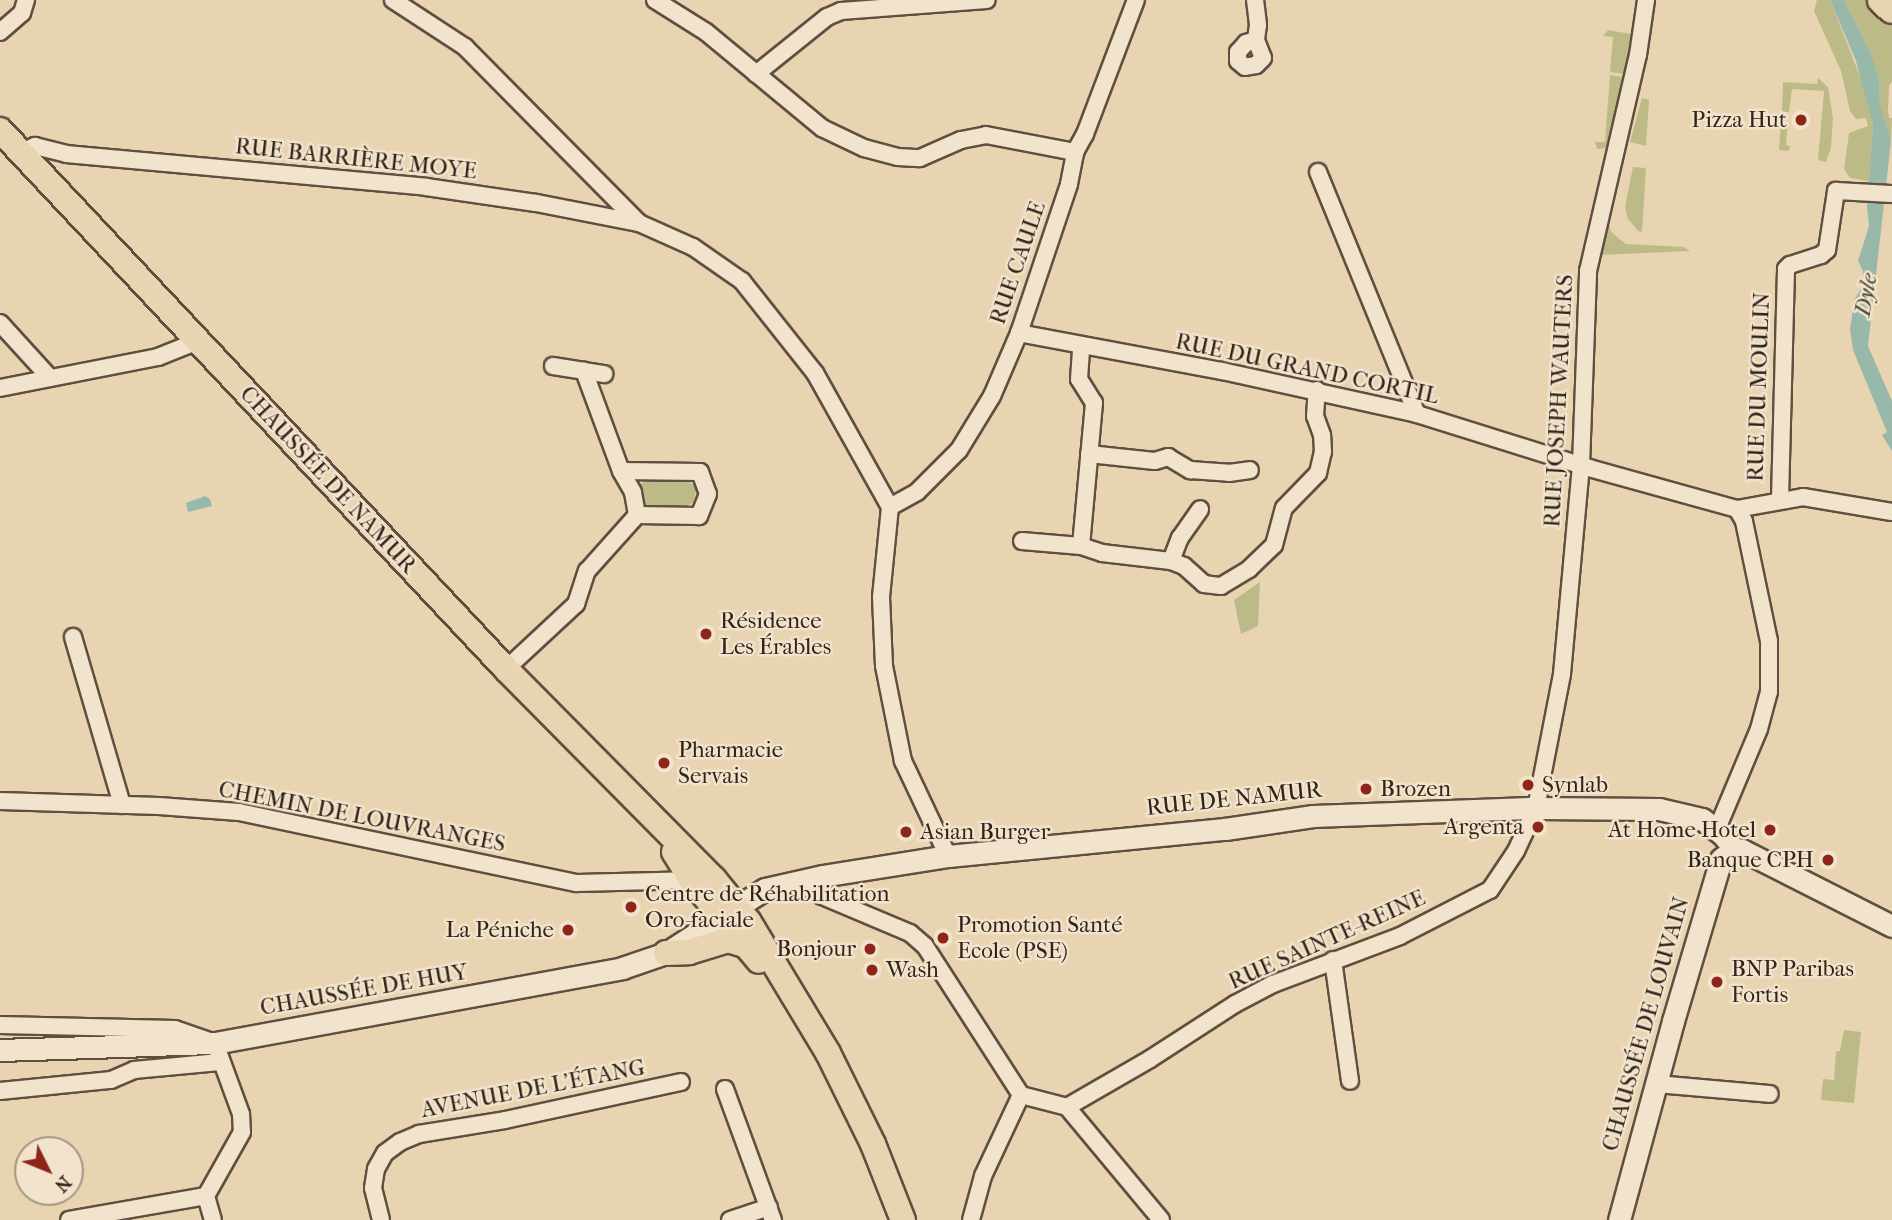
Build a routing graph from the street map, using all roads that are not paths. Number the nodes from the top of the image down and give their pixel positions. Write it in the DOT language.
graph roads {
  1 [pos="26,0"];
  2 [pos="393,0"];
  3 [pos="655,0"];
  4 [pos="987,0"];
  5 [pos="1136,0"];
  6 [pos="1255,0"];
  7 [pos="1646,0"];
  8 [pos="1882,0"];
  9 [pos="1892,9"];
  10 [pos="0,33"];
  11 [pos="1256,40"];
  12 [pos="756,74"];
  13 [pos="0,130"];
  14 [pos="1075,152"];
  15 [pos="21,153"];
  16 [pos="66,153"];
  17 [pos="39,172"];
  18 [pos="1318,172"];
  19 [pos="1891,194"];
  20 [pos="639,223"];
  21 [pos="0,323"];
  22 [pos="1019,333"];
  23 [pos="198,341"];
  24 [pos="1081,347"];
  25 [pos="553,366"];
  26 [pos="584,371"];
  27 [pos="604,374"];
  28 [pos="50,377"];
  29 [pos="0,388"];
  30 [pos="1317,390"];
  31 [pos="1417,414"];
  32 [pos="1089,454"];
  33 [pos="1581,464"];
  34 [pos="1250,470"];
  35 [pos="621,471"];
  36 [pos="1780,499"];
  37 [pos="890,506"];
  38 [pos="1200,509"];
  39 [pos="1737,509"];
  40 [pos="1892,512"];
  41 [pos="637,515"];
  42 [pos="1022,541"];
  43 [pos="1080,546"];
  44 [pos="1171,561"];
  45 [pos="73,638"];
  46 [pos="506,669"];
  47 [pos="0,801"];
  48 [pos="122,804"];
  49 [pos="1536,808"];
  50 [pos="1717,829"];
  51 [pos="1734,849"];
  52 [pos="948,856"];
  53 [pos="703,880"];
  54 [pos="796,881"];
  55 [pos="728,911"];
  56 [pos="1892,926"];
  57 [pos="744,945"];
  58 [pos="666,953"];
  59 [pos="1333,960"];
  60 [pos="798,1004"];
  61 [pos="0,1025"];
  62 [pos="0,1050"];
  63 [pos="218,1052"];
  64 [pos="1350,1081"];
  65 [pos="681,1082"];
  66 [pos="1656,1084"];
  67 [pos="725,1089"];
  68 [pos="0,1091"];
  69 [pos="1770,1094"];
  70 [pos="1021,1095"];
  71 [pos="1067,1107"];
  72 [pos="206,1196"];
  73 [pos="771,1214"];
  74 [pos="69,1220"];
  75 [pos="213,1220"];
  76 [pos="381,1220"];
  77 [pos="730,1220"];
  78 [pos="903,1220"];
  79 [pos="971,1220"];
  80 [pos="1161,1220"];
  81 [pos="1619,1220"];
  1 -- 10 [label="street"];
  2 -- 20 [label="street"];
  3 -- 12 [label="street"];
  4 -- 12 [label="street"];
  5 -- 14 [label="street, RUE CAULE"];
  6 -- 11 [label="street"];
  7 -- 33 [label="street, RUE JOSEPH WAUTERS"];
  8 -- 9 [label="highway"];
  12 -- 14 [label="street"];
  13 -- 15 [label="main road, CHAUSSÉE DE NAMUR"];
  14 -- 22 [label="street, RUE CAULE"];
  15 -- 16 [label="street, RUE BARRIÈRE MOYE"];
  15 -- 17 [label="main road, CHAUSSÉE DE NAMUR"];
  16 -- 17 [label="street"];
  16 -- 20 [label="street, RUE BARRIÈRE MOYE"];
  17 -- 23 [label="main road, CHAUSSÉE DE NAMUR"];
  18 -- 31 [label="street"];
  19 -- 36 [label="street, RUE DU MOULIN"];
  20 -- 37 [label="street"];
  21 -- 28 [label="street"];
  22 -- 24 [label="street, RUE DU GRAND CORTIL"];
  22 -- 37 [label="street, RUE CAULE"];
  23 -- 28 [label="street"];
  23 -- 46 [label="main road, CHAUSSÉE DE NAMUR"];
  24 -- 30 [label="street, RUE DU GRAND CORTIL"];
  24 -- 32 [label="street"];
  25 -- 26 [label="street"];
  26 -- 27 [label="street"];
  26 -- 35 [label="street"];
  28 -- 29 [label="street"];
  30 -- 31 [label="street, RUE DU GRAND CORTIL"];
  30 -- 44 [label="street"];
  31 -- 33 [label="street, RUE DU GRAND CORTIL"];
  32 -- 34 [label="street"];
  32 -- 43 [label="street"];
  33 -- 39 [label="street, RUE DU GRAND CORTIL"];
  33 -- 49 [label="street, RUE JOSEPH WAUTERS"];
  35 -- 41 [label="street"];
  35 -- 41 [label="street"];
  36 -- 39 [label="street"];
  36 -- 40 [label="street"];
  37 -- 52 [label="street"];
  38 -- 44 [label="street"];
  39 -- 50 [label="street"];
  41 -- 46 [label="street"];
  42 -- 43 [label="street"];
  43 -- 44 [label="street"];
  45 -- 48 [label="street"];
  46 -- 53 [label="main road, CHAUSSÉE DE NAMUR"];
  47 -- 48 [label="street, CHEMIN DE LOUVRANGES"];
  48 -- 53 [label="street, CHEMIN DE LOUVRANGES"];
  49 -- 50 [label="main road, RUE DE NAMUR"];
  49 -- 52 [label="main road, RUE DE NAMUR"];
  49 -- 59 [label="street, RUE SAINTE-REINE"];
  50 -- 51 [label="main road, RUE DE NAMUR"];
  51 -- 56 [label="main road"];
  51 -- 66 [label="main road, CHAUSSÉE DE LOUVAIN"];
  52 -- 54 [label="main road, RUE DE NAMUR"];
  53 -- 55 [label="main road, CHAUSSÉE DE NAMUR"];
  54 -- 55 [label="main road, RUE DE NAMUR"];
  54 -- 70 [label="street"];
  55 -- 57 [label="main road"];
  55 -- 58 [label="main road, CHAUSSÉE DE HUY"];
  55 -- 60 [label="main road"];
  57 -- 58 [label="main road"];
  57 -- 60 [label="main road"];
  58 -- 63 [label="main road, CHAUSSÉE DE HUY"];
  59 -- 64 [label="street"];
  59 -- 71 [label="street, RUE SAINTE-REINE"];
  60 -- 78 [label="main road"];
  61 -- 63 [label="street"];
  62 -- 63 [label="main road, CHAUSSÉE DE HUY"];
  63 -- 68 [label="street"];
  63 -- 72 [label="street"];
  65 -- 76 [label="street, AVENUE DE L'ÉTANG"];
  66 -- 69 [label="street"];
  66 -- 81 [label="main road, CHAUSSÉE DE LOUVAIN"];
  67 -- 73 [label="street"];
  70 -- 71 [label="street"];
  70 -- 79 [label="street"];
  71 -- 80 [label="street"];
  72 -- 74 [label="street"];
  72 -- 75 [label="street"];
  73 -- 77 [label="street"];
}
